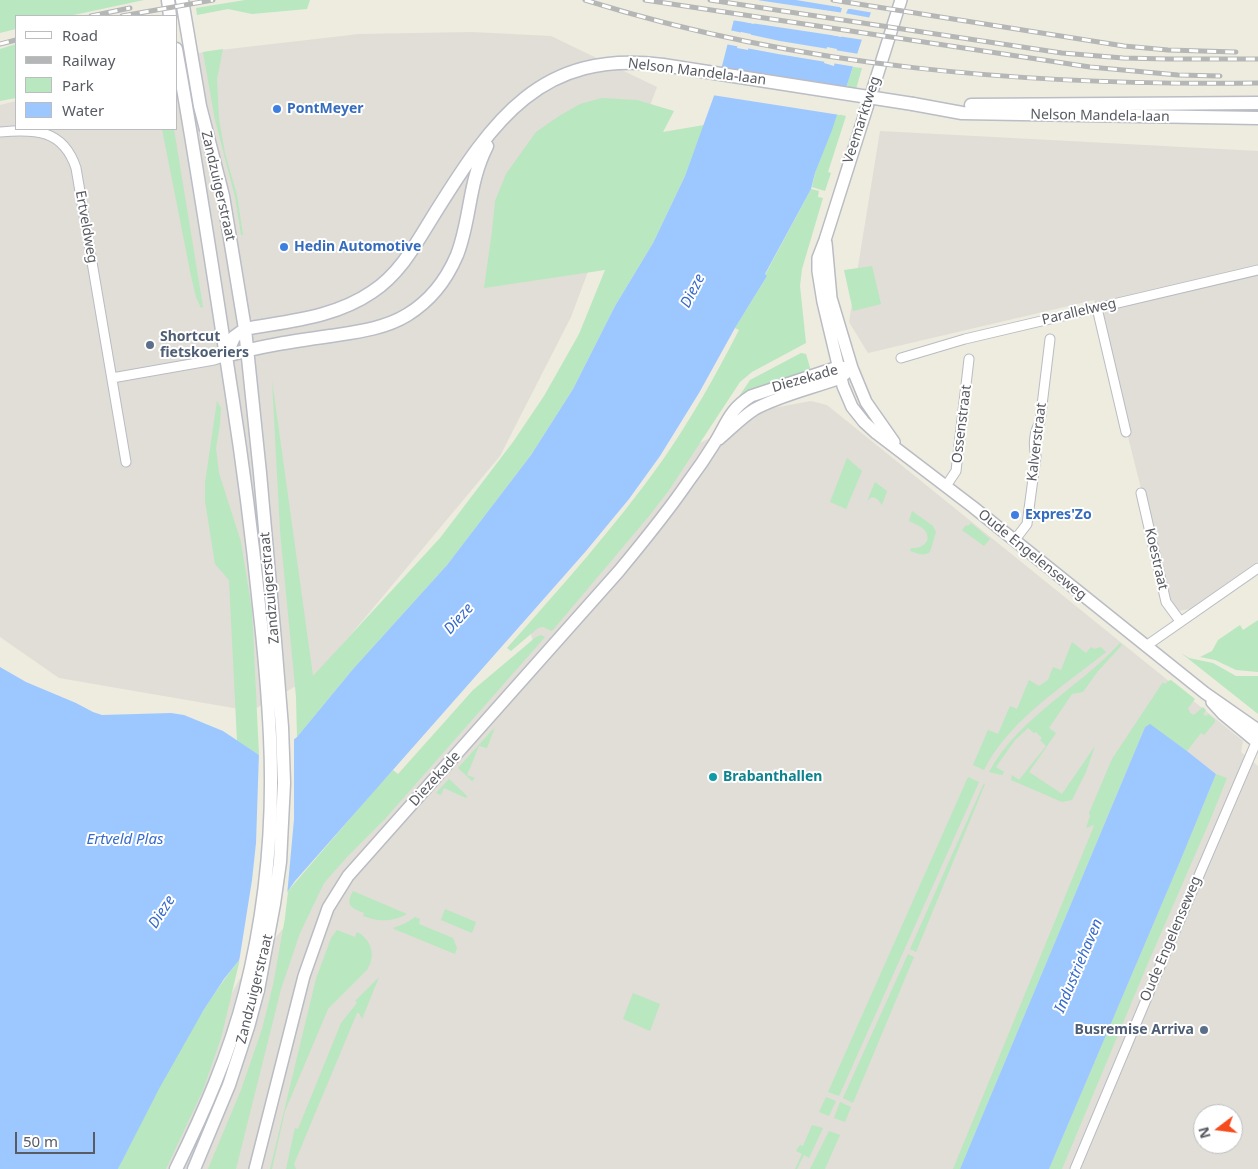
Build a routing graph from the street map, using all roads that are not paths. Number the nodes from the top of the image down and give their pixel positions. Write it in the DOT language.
graph roads {
  1 [pos="168,0"];
  2 [pos="182,0"];
  3 [pos="901,0"];
  4 [pos="170,15"];
  5 [pos="178,61"];
  6 [pos="1258,103"];
  7 [pos="913,104"];
  8 [pos="1258,118"];
  9 [pos="499,124"];
  10 [pos="0,132"];
  11 [pos="825,240"];
  12 [pos="1258,270"];
  13 [pos="1097,308"];
  14 [pos="245,329"];
  15 [pos="1050,339"];
  16 [pos="248,350"];
  17 [pos="226,356"];
  18 [pos="901,358"];
  19 [pos="970,359"];
  20 [pos="852,368"];
  21 [pos="839,372"];
  22 [pos="112,378"];
  23 [pos="1126,432"];
  24 [pos="901,451"];
  25 [pos="126,462"];
  26 [pos="946,486"];
  27 [pos="1141,494"];
  28 [pos="1014,541"];
  29 [pos="1258,568"];
  30 [pos="1180,621"];
  31 [pos="1146,646"];
  32 [pos="1258,738"];
  33 [pos="176,1169"];
  34 [pos="194,1169"];
  35 [pos="256,1169"];
  36 [pos="1075,1169"];
  1 -- 4 [label="main road"];
  2 -- 14 [label="main road, Zandzuigerstraat"];
  3 -- 11 [label="street, Veemarktweg"];
  5 -- 17 [label="main road, Zandzuigerstraat"];
  6 -- 7 [label="main road, Nelson Mandela-laan"];
  7 -- 8 [label="main road, Nelson Mandela-laan"];
  7 -- 9 [label="main road, Nelson Mandela-laan, bridge"];
  9 -- 14 [label="main road, Nelson Mandela-laan"];
  9 -- 16 [label="main road, Nelson Mandela-laan"];
  10 -- 22 [label="street, Ertveldweg"];
  11 -- 20 [label="street, Veemarktweg"];
  11 -- 21 [label="street, Veemarktweg"];
  12 -- 13 [label="street, Parallelweg"];
  13 -- 18 [label="street, Parallelweg"];
  13 -- 23 [label="street"];
  14 -- 16 [label="main road, Zandzuigerstraat"];
  14 -- 17 [label="main road"];
  15 -- 28 [label="street, Kalverstraat"];
  16 -- 17 [label="main road, Nelson Mandela-laan"];
  16 -- 34 [label="main road, Zandzuigerstraat"];
  17 -- 22 [label="street"];
  17 -- 33 [label="main road, Zandzuigerstraat"];
  19 -- 26 [label="street, Ossenstraat"];
  20 -- 21 [label="street, Diezekade"];
  20 -- 24 [label="street, Oude Engelenseweg"];
  21 -- 24 [label="street, Oude Engelenseweg"];
  21 -- 35 [label="street, Diezekade"];
  22 -- 25 [label="street, Ertveldweg"];
  24 -- 26 [label="street, Oude Engelenseweg"];
  26 -- 28 [label="street, Oude Engelenseweg"];
  27 -- 30 [label="street, Koestraat"];
  28 -- 31 [label="street, Oude Engelenseweg"];
  29 -- 30 [label="street"];
  30 -- 31 [label="street"];
  31 -- 32 [label="street, Oude Engelenseweg"];
  32 -- 36 [label="street, Oude Engelenseweg"];
}
